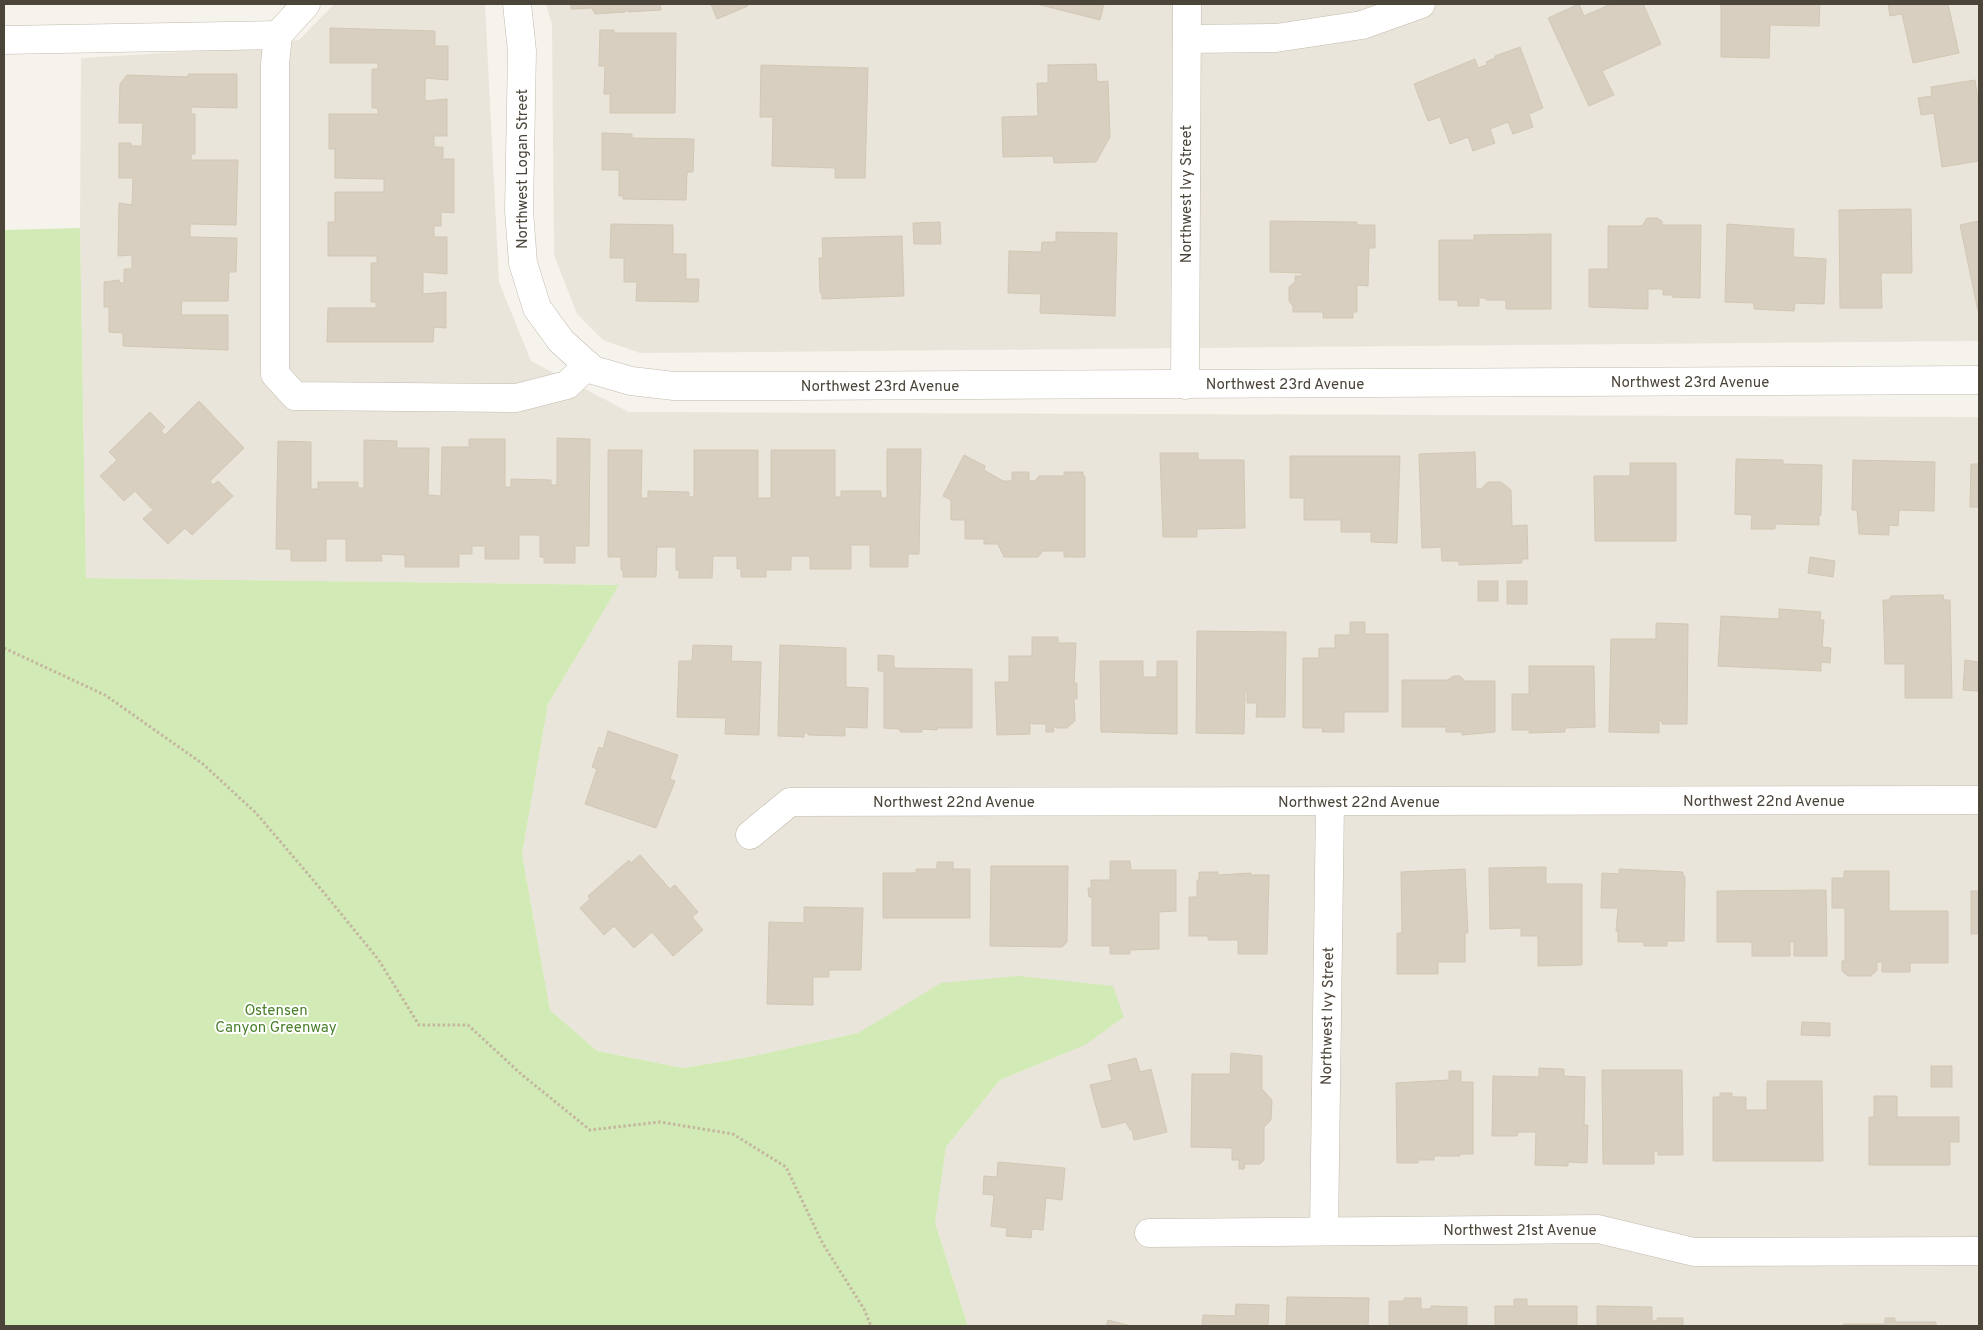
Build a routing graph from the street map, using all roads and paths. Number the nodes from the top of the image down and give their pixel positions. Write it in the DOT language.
graph roads {
  1 [pos="306,4"];
  2 [pos="516,4"];
  3 [pos="1187,4"];
  4 [pos="1421,4"];
  5 [pos="278,35"];
  6 [pos="1187,39"];
  7 [pos="4,40"];
  8 [pos="590,367"];
  9 [pos="1979,380"];
  10 [pos="1185,385"];
  11 [pos="4,648"];
  12 [pos="1979,800"];
  13 [pos="1330,803"];
  14 [pos="750,835"];
  15 [pos="1324,1230"];
  16 [pos="1149,1233"];
  17 [pos="1979,1251"];
  18 [pos="870,1326"];
  1 -- 5 [label="street"];
  2 -- 8 [label="street, Northwest Logan Street"];
  3 -- 6 [label="street, Northwest Ivy Street"];
  4 -- 6 [label="street"];
  5 -- 7 [label="street"];
  5 -- 8 [label="street"];
  6 -- 10 [label="street, Northwest Ivy Street"];
  8 -- 10 [label="street, Northwest 23rd Avenue"];
  9 -- 10 [label="street, Northwest 23rd Avenue"];
  11 -- 18 [label="path"];
  12 -- 13 [label="street, Northwest 22nd Avenue"];
  13 -- 14 [label="street, Northwest 22nd Avenue"];
  13 -- 15 [label="street, Northwest Ivy Street"];
  15 -- 16 [label="street, Northwest 21st Avenue"];
  15 -- 17 [label="street, Northwest 21st Avenue"];
}
